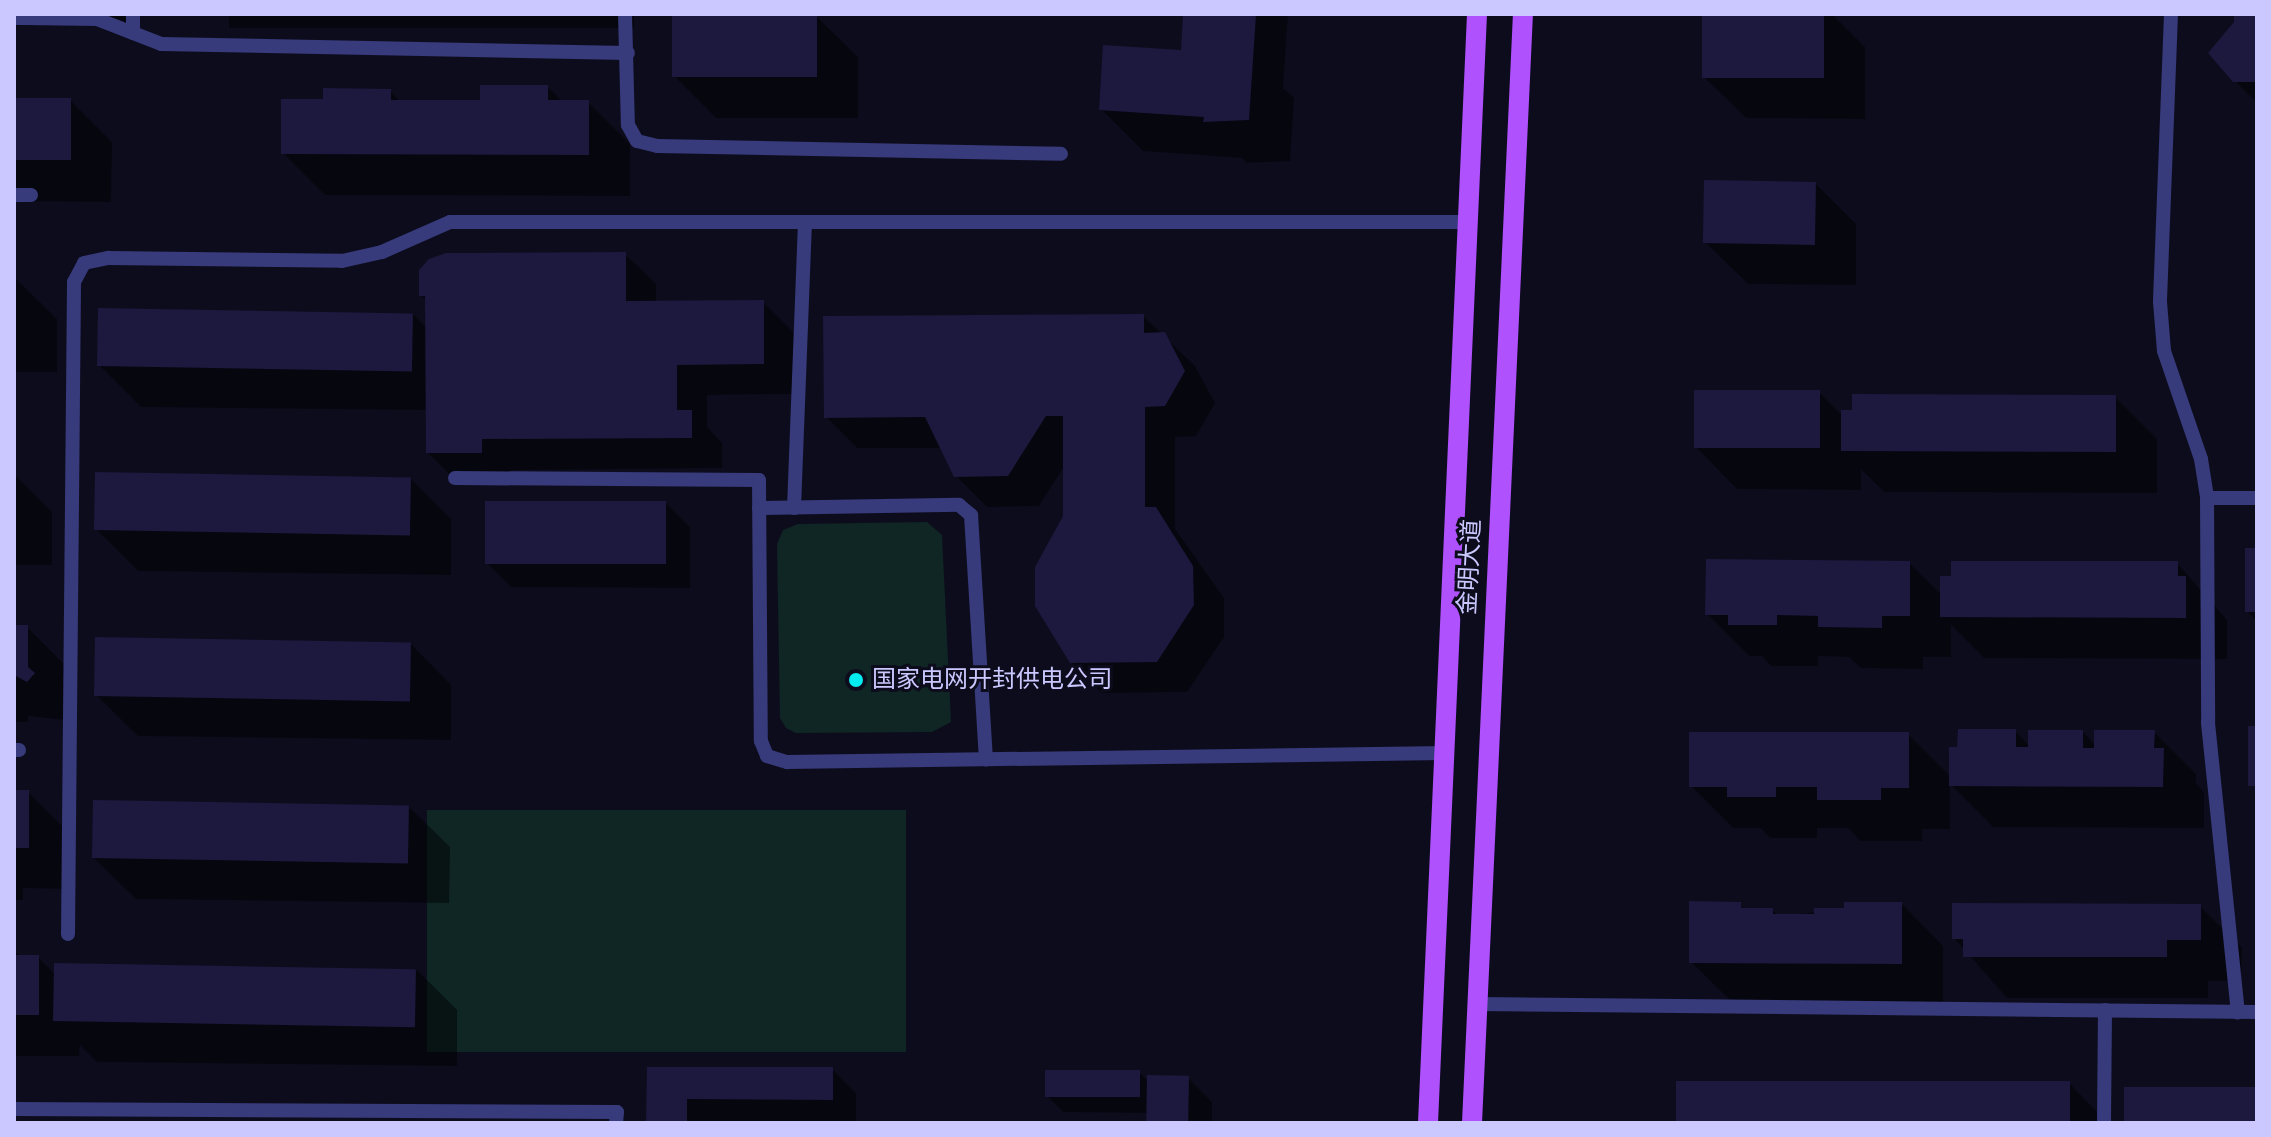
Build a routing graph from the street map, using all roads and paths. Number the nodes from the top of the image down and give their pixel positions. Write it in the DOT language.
graph roads {
  1 [pos="133,14"];
  2 [pos="625,14"];
  3 [pos="1477,14"];
  4 [pos="1523,14"];
  5 [pos="2171,14"];
  6 [pos="14,18"];
  7 [pos="133,33"];
  8 [pos="626,53"];
  9 [pos="1061,154"];
  10 [pos="14,195"];
  11 [pos="31,195"];
  12 [pos="1470,222"];
  13 [pos="805,224"];
  14 [pos="455,478"];
  15 [pos="2207,498"];
  16 [pos="2257,498"];
  17 [pos="759,508"];
  18 [pos="794,508"];
  19 [pos="1445,753"];
  20 [pos="986,760"];
  21 [pos="68,934"];
  22 [pos="1477,1004"];
  23 [pos="2105,1010"];
  24 [pos="2238,1012"];
  25 [pos="2257,1012"];
  26 [pos="14,1109"];
  27 [pos="616,1123"];
  28 [pos="1428,1123"];
  29 [pos="1472,1123"];
  30 [pos="2104,1123"];
  1 -- 7 [label="lane"];
  2 -- 8 [label="lane"];
  3 -- 12 [label="main road, 金明大道"];
  4 -- 22 [label="main road, 金明大道"];
  5 -- 15 [label="lane"];
  6 -- 7 [label="lane"];
  7 -- 8 [label="lane"];
  8 -- 9 [label="lane"];
  10 -- 11 [label="lane"];
  12 -- 13 [label="lane"];
  12 -- 19 [label="main road, 金明大道"];
  13 -- 18 [label="lane"];
  13 -- 21 [label="lane"];
  14 -- 17 [label="lane"];
  15 -- 16 [label="lane"];
  15 -- 24 [label="lane"];
  17 -- 18 [label="lane"];
  17 -- 20 [label="lane"];
  18 -- 20 [label="lane"];
  19 -- 20 [label="lane"];
  19 -- 28 [label="main road, 金明大道"];
  22 -- 23 [label="lane"];
  22 -- 29 [label="main road, 金明大道"];
  23 -- 24 [label="lane"];
  23 -- 30 [label="lane"];
  24 -- 25 [label="lane"];
  26 -- 27 [label="lane"];
}
